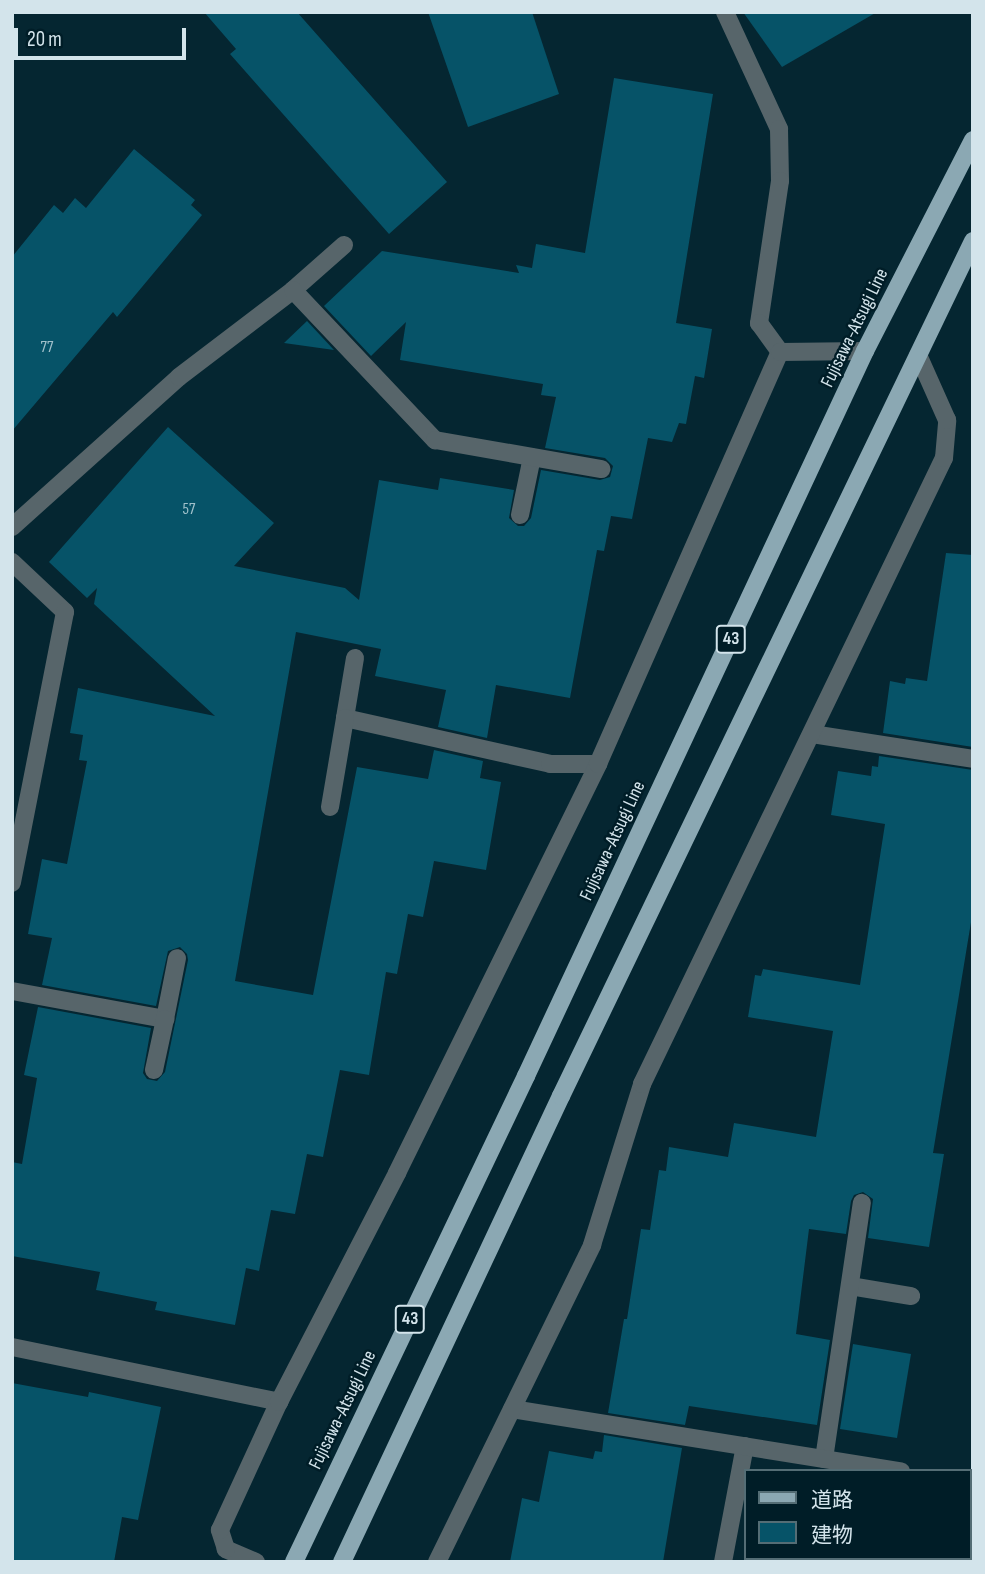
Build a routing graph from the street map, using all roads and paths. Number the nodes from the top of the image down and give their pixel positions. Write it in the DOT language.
graph roads {
  1 [pos="725,12"];
  2 [pos="973,139"];
  3 [pos="973,241"];
  4 [pos="344,244"];
  5 [pos="293,290"];
  6 [pos="865,351"];
  7 [pos="780,352"];
  8 [pos="918,355"];
  9 [pos="532,457"];
  10 [pos="602,470"];
  11 [pos="520,515"];
  12 [pos="14,522"];
  13 [pos="12,562"];
  14 [pos="355,658"];
  15 [pos="345,718"];
  16 [pos="812,734"];
  17 [pos="973,759"];
  18 [pos="598,764"];
  19 [pos="330,807"];
  20 [pos="12,883"];
  21 [pos="177,958"];
  22 [pos="12,991"];
  23 [pos="164,1019"];
  24 [pos="155,1070"];
  25 [pos="862,1203"];
  26 [pos="850,1286"];
  27 [pos="911,1296"];
  28 [pos="12,1347"];
  29 [pos="279,1402"];
  30 [pos="512,1409"];
  31 [pos="745,1446"];
  32 [pos="824,1459"];
  33 [pos="888,1469"];
  34 [pos="256,1562"];
  35 [pos="294,1562"];
  36 [pos="342,1562"];
  37 [pos="438,1562"];
  38 [pos="723,1562"];
  1 -- 7 [label="street"];
  2 -- 6 [label="main road, Fujisawa-Atsugi Line / 43"];
  3 -- 8 [label="main road, 43"];
  4 -- 5 [label="street"];
  5 -- 9 [label="street"];
  5 -- 12 [label="street"];
  6 -- 7 [label="street"];
  6 -- 35 [label="main road, Fujisawa-Atsugi Line / 43"];
  7 -- 18 [label="street"];
  8 -- 16 [label="street"];
  8 -- 36 [label="main road, 43"];
  9 -- 10 [label="street"];
  9 -- 11 [label="street"];
  13 -- 20 [label="street"];
  14 -- 15 [label="street"];
  15 -- 18 [label="street"];
  15 -- 19 [label="street"];
  16 -- 17 [label="street"];
  16 -- 30 [label="street"];
  18 -- 29 [label="street"];
  21 -- 23 [label="street"];
  22 -- 23 [label="street"];
  23 -- 24 [label="street"];
  25 -- 26 [label="street"];
  26 -- 27 [label="street"];
  26 -- 32 [label="street"];
  28 -- 29 [label="street"];
  29 -- 34 [label="street"];
  30 -- 31 [label="street"];
  30 -- 37 [label="street"];
  31 -- 32 [label="street"];
  31 -- 38 [label="street"];
  32 -- 33 [label="street"];
}
